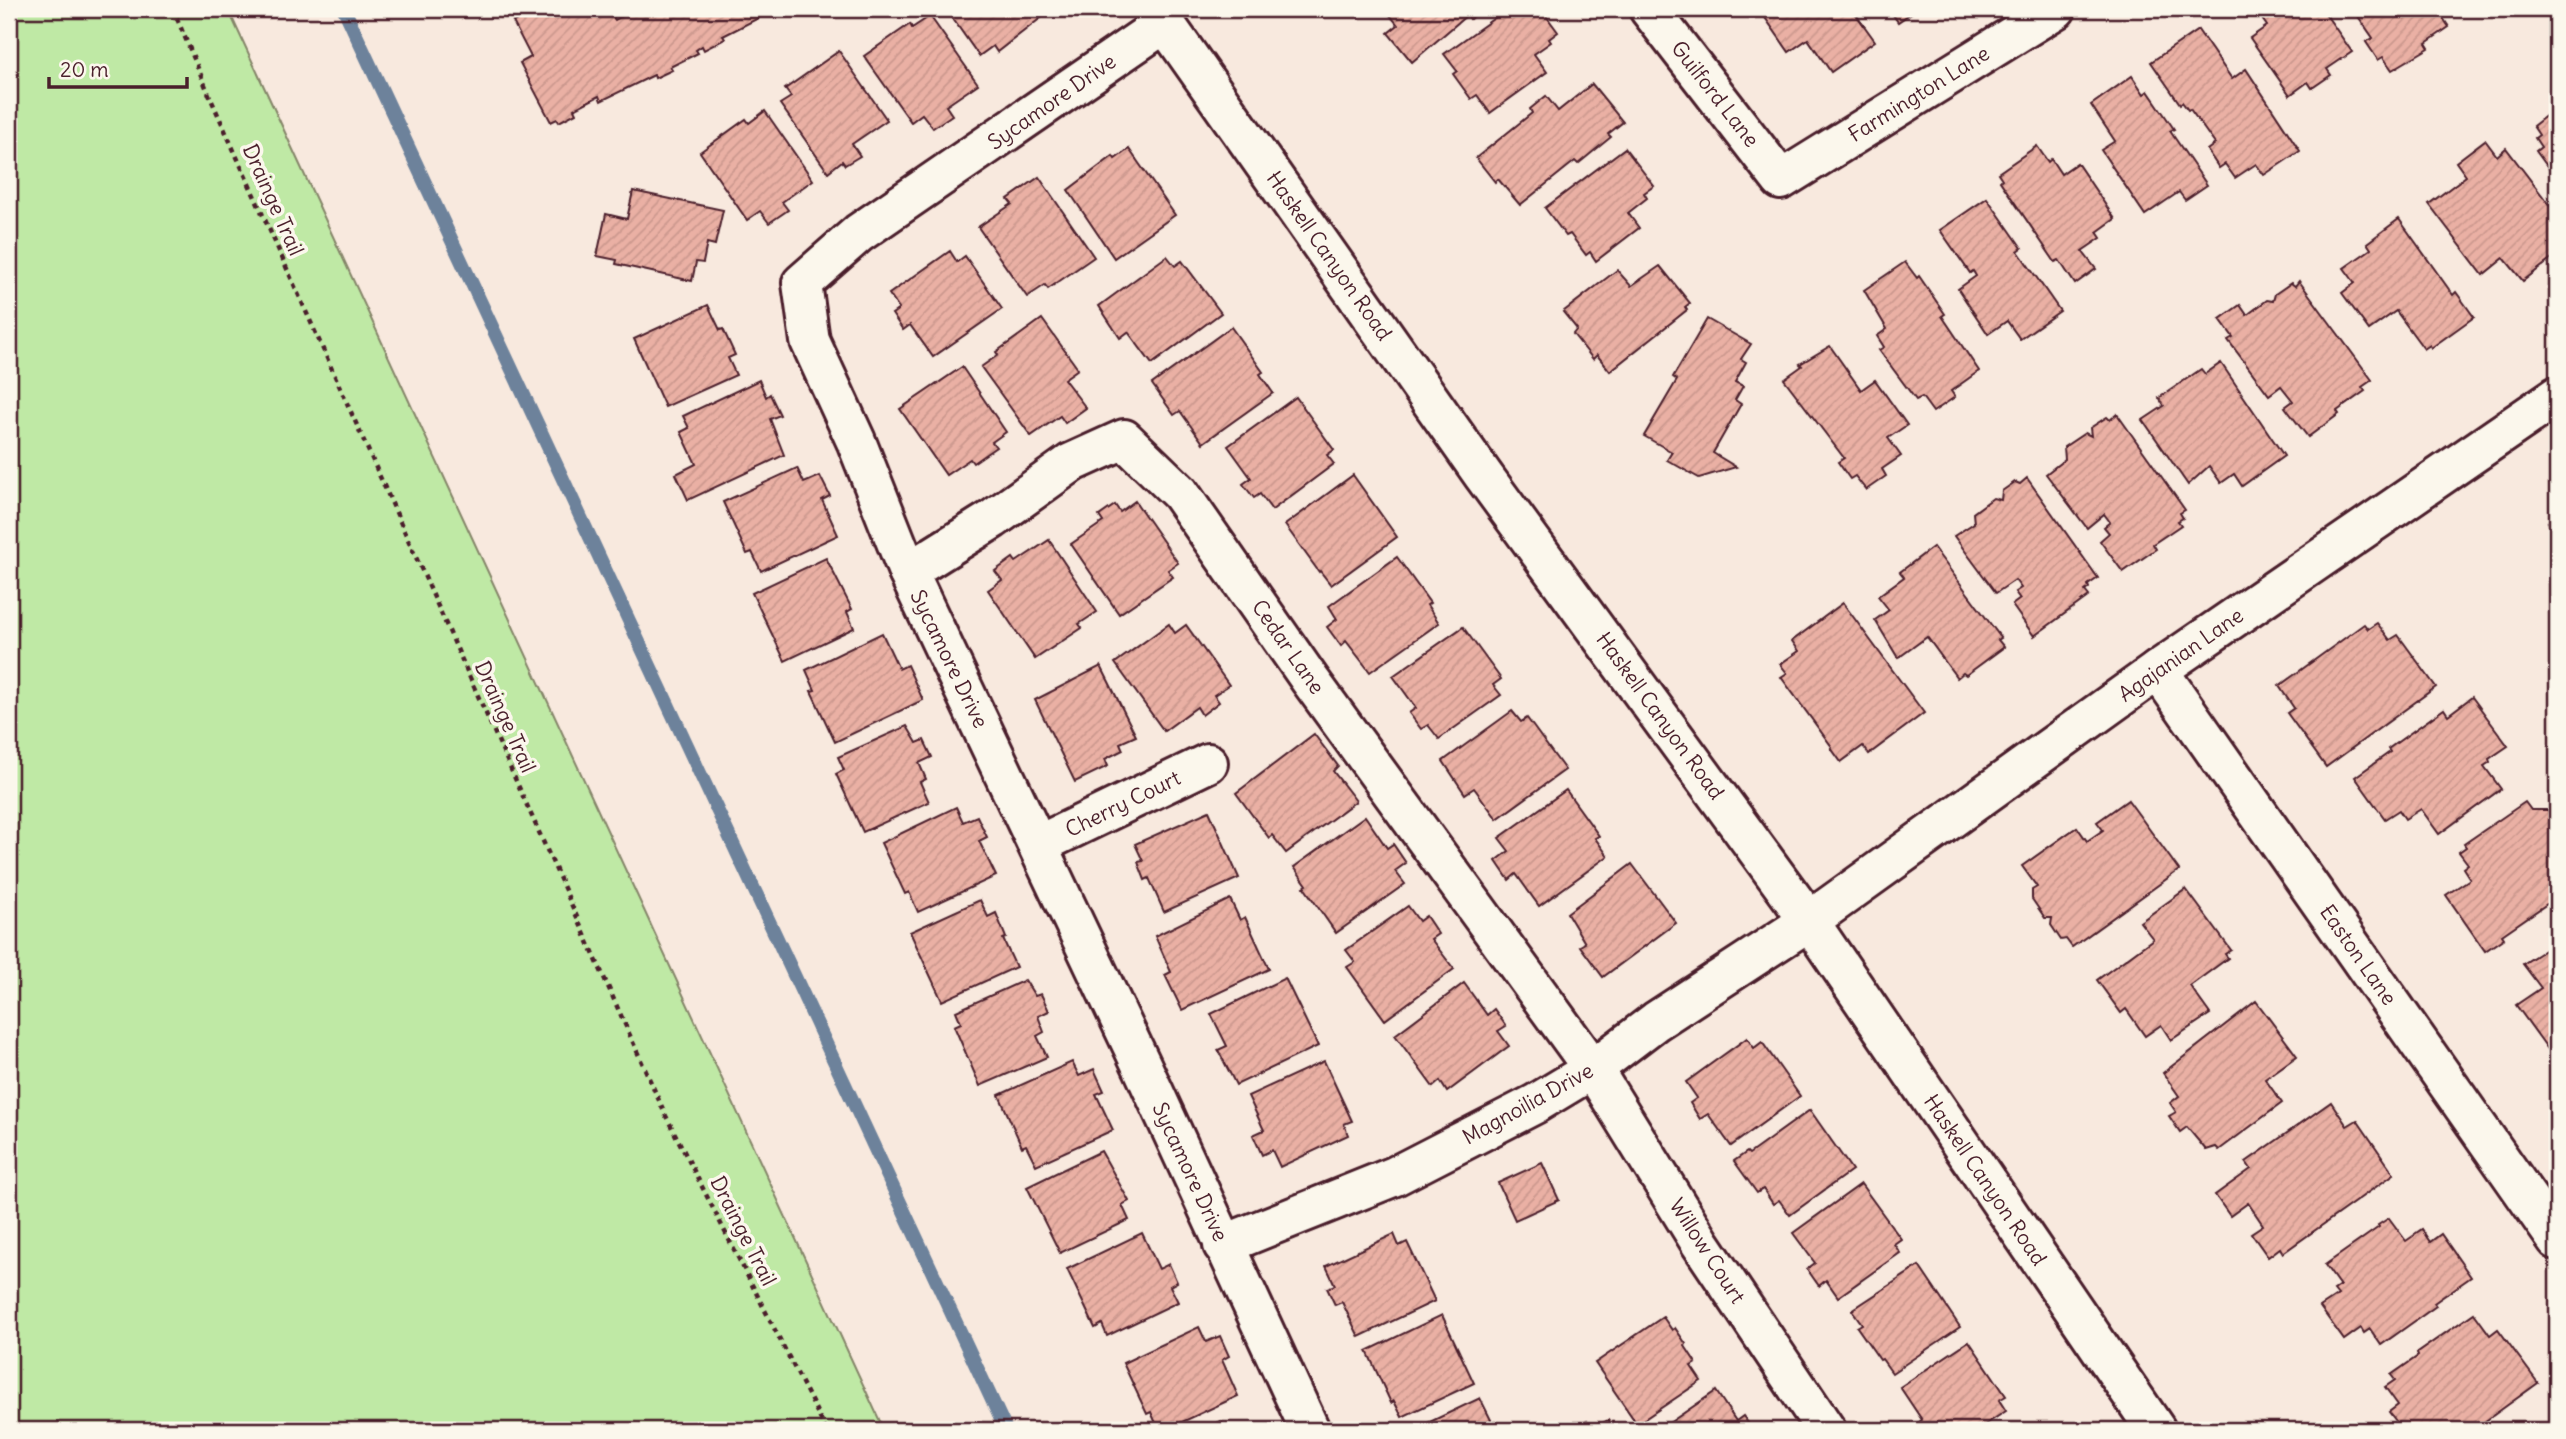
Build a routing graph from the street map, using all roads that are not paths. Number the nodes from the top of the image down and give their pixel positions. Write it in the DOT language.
graph roads {
  1 [pos="1649,9"];
  2 [pos="2056,9"];
  3 [pos="1160,16"];
  4 [pos="1782,180"];
  5 [pos="2557,396"];
  6 [pos="908,572"];
  7 [pos="2158,670"];
  8 [pos="1208,763"];
  9 [pos="1038,845"];
  10 [pos="1809,921"];
  11 [pos="1593,1069"];
  12 [pos="2557,1240"];
  13 [pos="1223,1245"];
  14 [pos="1310,1430"];
  15 [pos="1826,1430"];
  16 [pos="2155,1430"];
  1 -- 4 [label="street, Guilford Lane"];
  2 -- 4 [label="street, Farmington Lane"];
  3 -- 6 [label="street, Sycamore Drive"];
  3 -- 10 [label="street, Haskell Canyon Road"];
  5 -- 7 [label="street, Agajanian Lane"];
  6 -- 9 [label="street, Sycamore Drive"];
  6 -- 11 [label="street, Cedar Lane"];
  7 -- 10 [label="street, Agajanian Lane"];
  7 -- 12 [label="street, Easton Lane"];
  8 -- 9 [label="street, Cherry Court"];
  9 -- 13 [label="street, Sycamore Drive"];
  10 -- 11 [label="street, Magnoilia Drive"];
  10 -- 16 [label="street, Haskell Canyon Road"];
  11 -- 13 [label="street, Magnoilia Drive"];
  11 -- 15 [label="street, Willow Court"];
  13 -- 14 [label="street, Sycamore Drive"];
}
